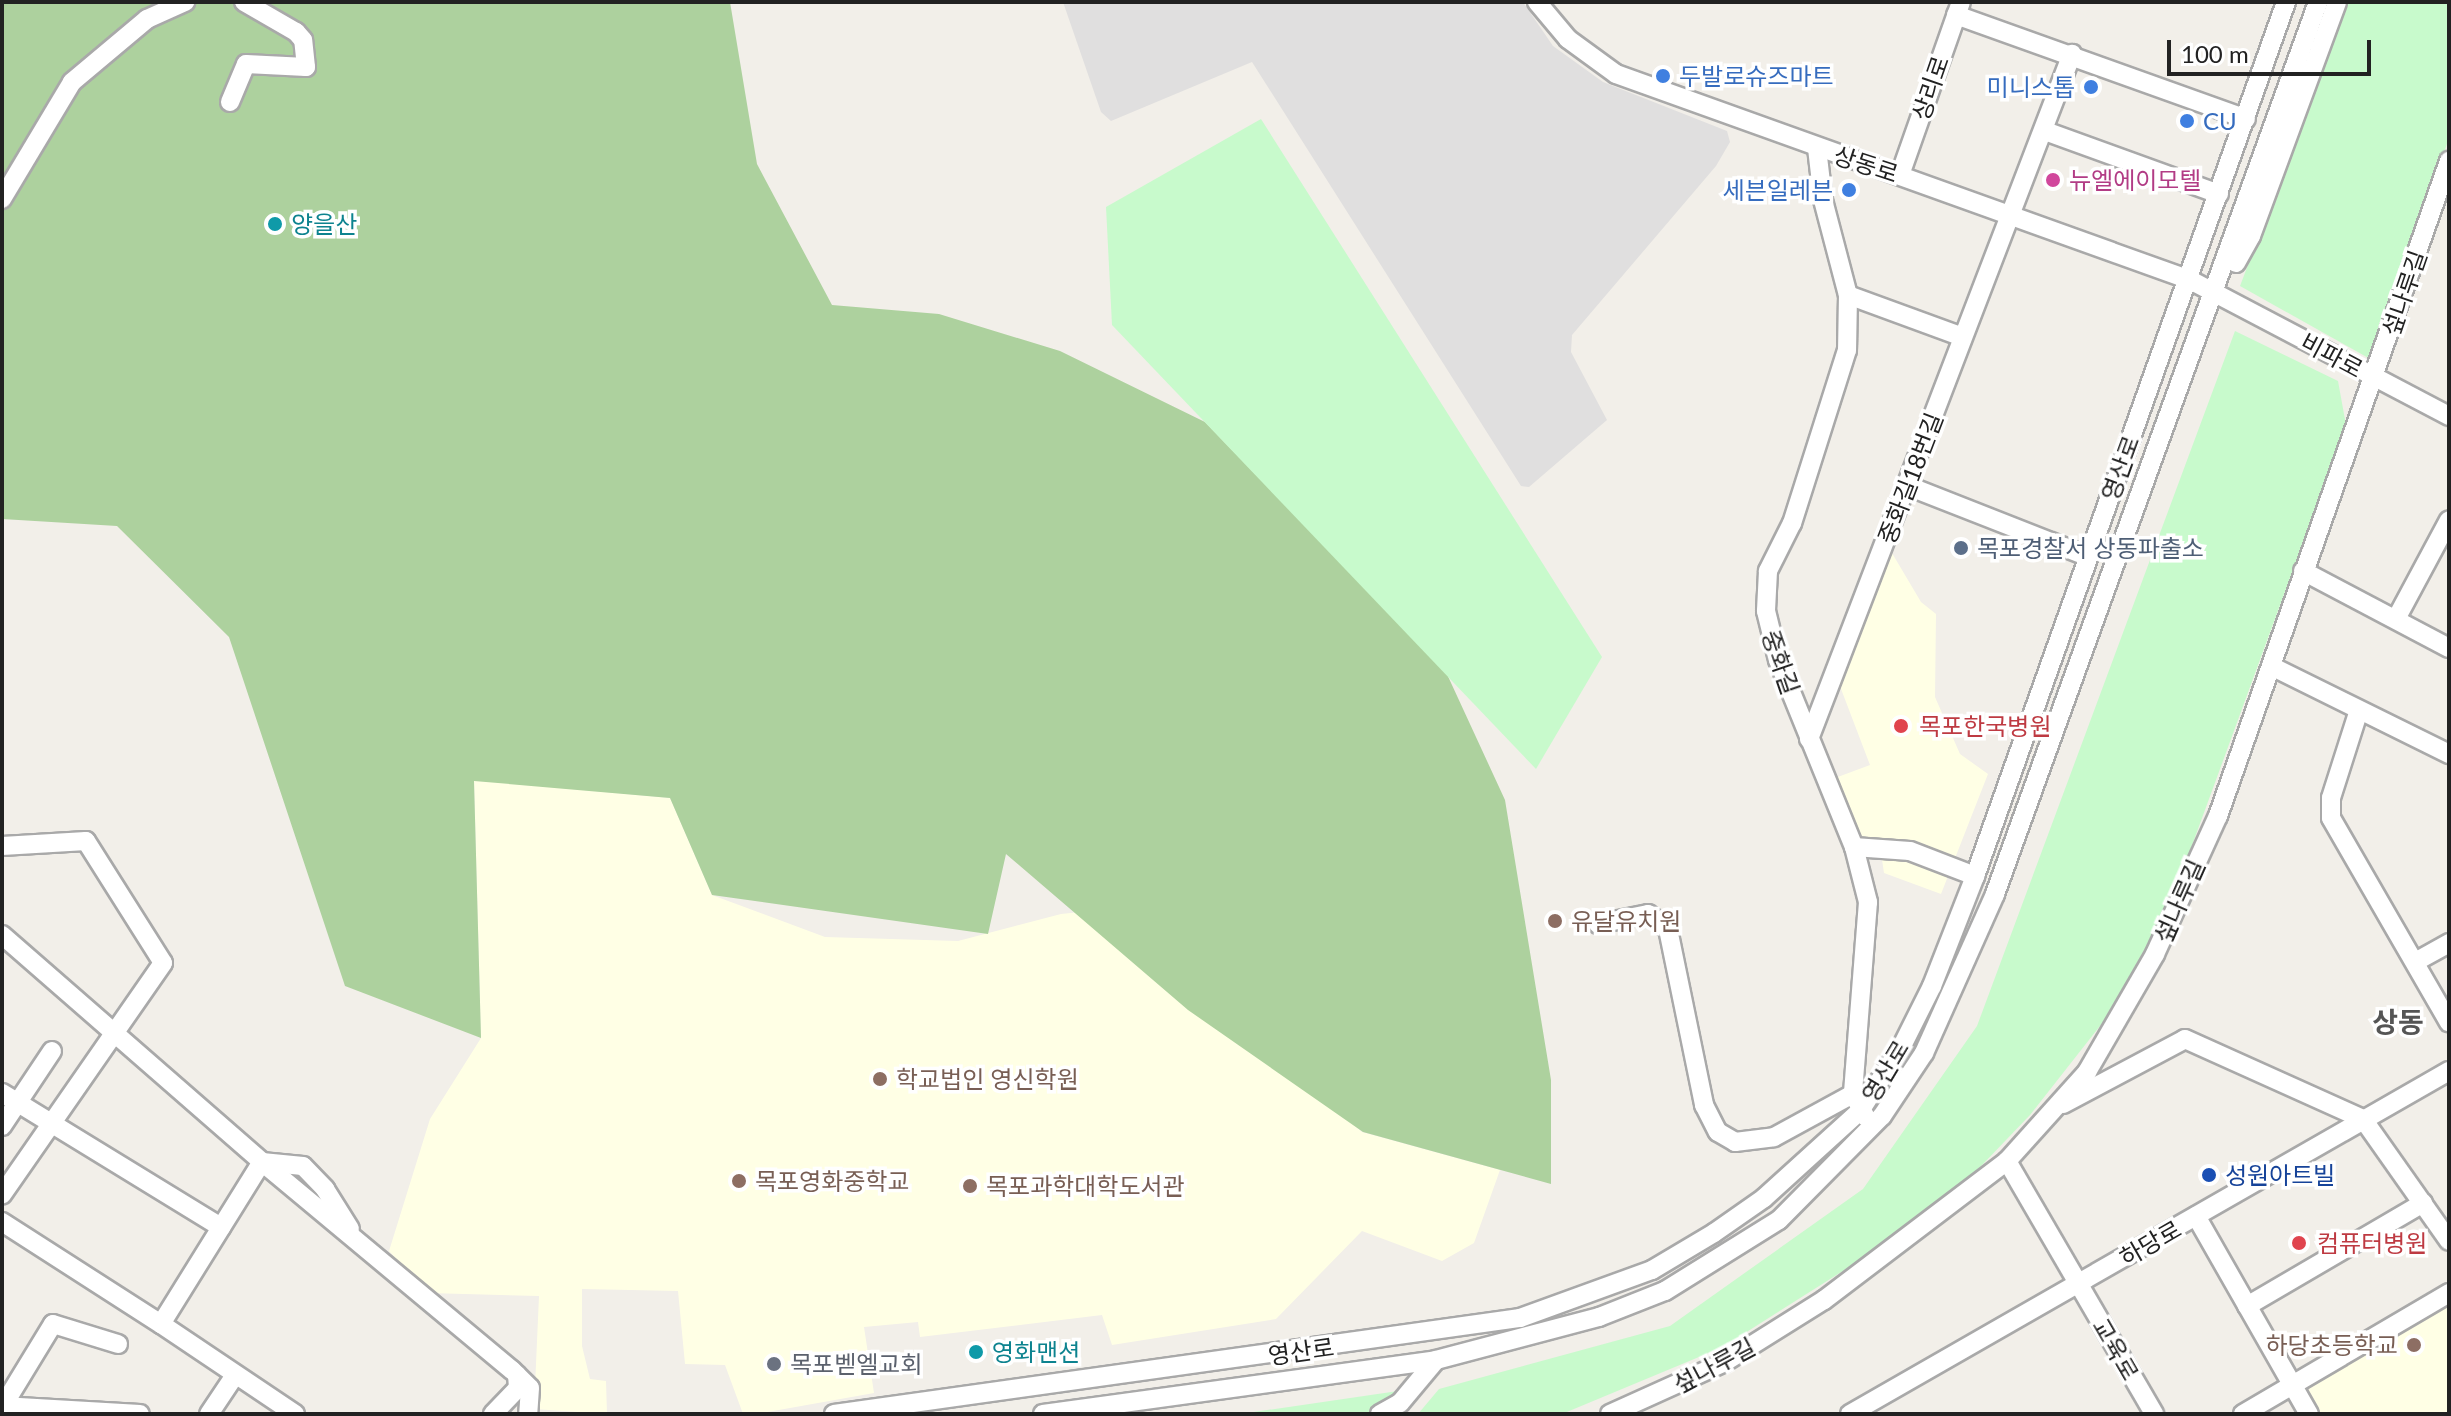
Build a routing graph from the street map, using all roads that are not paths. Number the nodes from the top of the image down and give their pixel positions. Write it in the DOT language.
graph roads {
  1 [pos="185,2"];
  2 [pos="244,2"];
  3 [pos="1537,2"];
  4 [pos="2286,2"];
  5 [pos="2318,2"];
  6 [pos="2337,2"];
  7 [pos="1958,8"];
  8 [pos="2072,54"];
  9 [pos="230,102"];
  10 [pos="2246,119"];
  11 [pos="2045,131"];
  12 [pos="1817,148"];
  13 [pos="2449,161"];
  14 [pos="1900,175"];
  15 [pos="2219,194"];
  16 [pos="2,199"];
  17 [pos="2010,216"];
  18 [pos="2190,280"];
  19 [pos="2217,292"];
  20 [pos="1848,295"];
  21 [pos="1963,337"];
  22 [pos="2375,378"];
  23 [pos="2449,416"];
  24 [pos="1908,486"];
  25 [pos="2448,526"];
  26 [pos="2087,556"];
  27 [pos="2303,571"];
  28 [pos="2396,619"];
  29 [pos="2449,648"];
  30 [pos="2271,666"];
  31 [pos="2359,710"];
  32 [pos="1809,739"];
  33 [pos="2449,754"];
  34 [pos="2,846"];
  35 [pos="1854,847"];
  36 [pos="1975,876"];
  37 [pos="1598,924"];
  38 [pos="2,935"];
  39 [pos="2449,943"];
  40 [pos="2415,962"];
  41 [pos="2449,1022"];
  42 [pos="115,1033"];
  43 [pos="52,1051"];
  44 [pos="2449,1071"];
  45 [pos="10,1098"];
  46 [pos="2053,1107"];
  47 [pos="1862,1110"];
  48 [pos="2363,1119"];
  49 [pos="49,1122"];
  50 [pos="2,1126"];
  51 [pos="2007,1161"];
  52 [pos="262,1162"];
  53 [pos="2,1195"];
  54 [pos="2423,1203"];
  55 [pos="2196,1216"];
  56 [pos="2,1222"];
  57 [pos="221,1227"];
  58 [pos="2449,1241"];
  59 [pos="2078,1283"];
  60 [pos="2449,1293"];
  61 [pos="2247,1306"];
  62 [pos="161,1324"];
  63 [pos="118,1344"];
  64 [pos="1436,1360"];
  65 [pos="235,1375"];
  66 [pos="517,1375"];
  67 [pos="2293,1385"];
  68 [pos="3,1402"];
  69 [pos="869,1412"];
  70 [pos="140,1414"];
  71 [pos="209,1414"];
  72 [pos="295,1414"];
  73 [pos="493,1414"];
  74 [pos="528,1414"];
  75 [pos="834,1414"];
  76 [pos="1043,1414"];
  77 [pos="1380,1414"];
  78 [pos="1610,1414"];
  79 [pos="1850,1414"];
  80 [pos="2154,1414"];
  81 [pos="2243,1414"];
  82 [pos="2309,1414"];
  1 -- 16 [label="street"];
  2 -- 9 [label="street"];
  3 -- 12 [label="street, 상동로"];
  4 -- 10 [label="street, 영산로"];
  5 -- 19 [label="street, 영산로"];
  6 -- 19 [label="street"];
  7 -- 8 [label="street"];
  7 -- 14 [label="street, 상리로"];
  8 -- 10 [label="street"];
  8 -- 11 [label="street, 중화길18번길"];
  10 -- 15 [label="street, 영산로"];
  11 -- 15 [label="street"];
  11 -- 17 [label="street, 중화길18번길"];
  12 -- 14 [label="street, 상동로"];
  12 -- 20 [label="street, 중화길"];
  13 -- 22 [label="street, 섶나루길"];
  14 -- 17 [label="street, 상동로"];
  15 -- 18 [label="street, 영산로"];
  17 -- 18 [label="street, 상동로"];
  17 -- 21 [label="street, 중화길18번길"];
  18 -- 19 [label="street, 상동로"];
  18 -- 26 [label="street, 영산로"];
  19 -- 22 [label="street, 비파로"];
  19 -- 47 [label="street, 영산로"];
  20 -- 21 [label="street"];
  20 -- 32 [label="street, 중화길"];
  21 -- 24 [label="street, 중화길18번길"];
  22 -- 23 [label="street, 비파로"];
  22 -- 27 [label="street, 섶나루길"];
  24 -- 26 [label="street"];
  24 -- 32 [label="street, 중화길18번길"];
  25 -- 28 [label="street"];
  26 -- 36 [label="street, 영산로"];
  27 -- 28 [label="street"];
  27 -- 30 [label="street, 섶나루길"];
  28 -- 29 [label="street"];
  30 -- 31 [label="street"];
  30 -- 46 [label="street, 섶나루길"];
  31 -- 33 [label="street"];
  31 -- 40 [label="street"];
  32 -- 35 [label="street, 중화길"];
  34 -- 42 [label="street"];
  35 -- 36 [label="street"];
  35 -- 47 [label="street, 중화길"];
  36 -- 47 [label="street, 영산로"];
  37 -- 47 [label="street"];
  38 -- 42 [label="street"];
  39 -- 40 [label="street"];
  40 -- 41 [label="street"];
  42 -- 49 [label="street"];
  42 -- 52 [label="street"];
  43 -- 45 [label="street"];
  44 -- 48 [label="street, 하당로"];
  45 -- 49 [label="street"];
  45 -- 50 [label="street"];
  46 -- 48 [label="street"];
  46 -- 51 [label="street, 섶나루길"];
  47 -- 64 [label="street, 영산로"];
  47 -- 69 [label="street, 영산로"];
  48 -- 54 [label="street"];
  48 -- 55 [label="street, 하당로"];
  49 -- 53 [label="street"];
  49 -- 57 [label="street"];
  51 -- 59 [label="street, 교육로"];
  51 -- 78 [label="street, 섶나루길"];
  52 -- 57 [label="street"];
  52 -- 66 [label="street"];
  54 -- 58 [label="street"];
  54 -- 61 [label="street"];
  55 -- 59 [label="street, 하당로"];
  55 -- 61 [label="street"];
  56 -- 62 [label="street"];
  57 -- 62 [label="street"];
  59 -- 79 [label="street, 하당로"];
  59 -- 80 [label="street, 교육로"];
  60 -- 67 [label="street"];
  61 -- 67 [label="street"];
  62 -- 65 [label="street"];
  63 -- 68 [label="street"];
  64 -- 76 [label="street, 영산로"];
  64 -- 77 [label="street"];
  65 -- 71 [label="street"];
  65 -- 72 [label="street"];
  66 -- 73 [label="street"];
  66 -- 74 [label="street"];
  67 -- 81 [label="street"];
  67 -- 82 [label="street"];
  68 -- 70 [label="street"];
  69 -- 75 [label="street, 영산로"];
}
